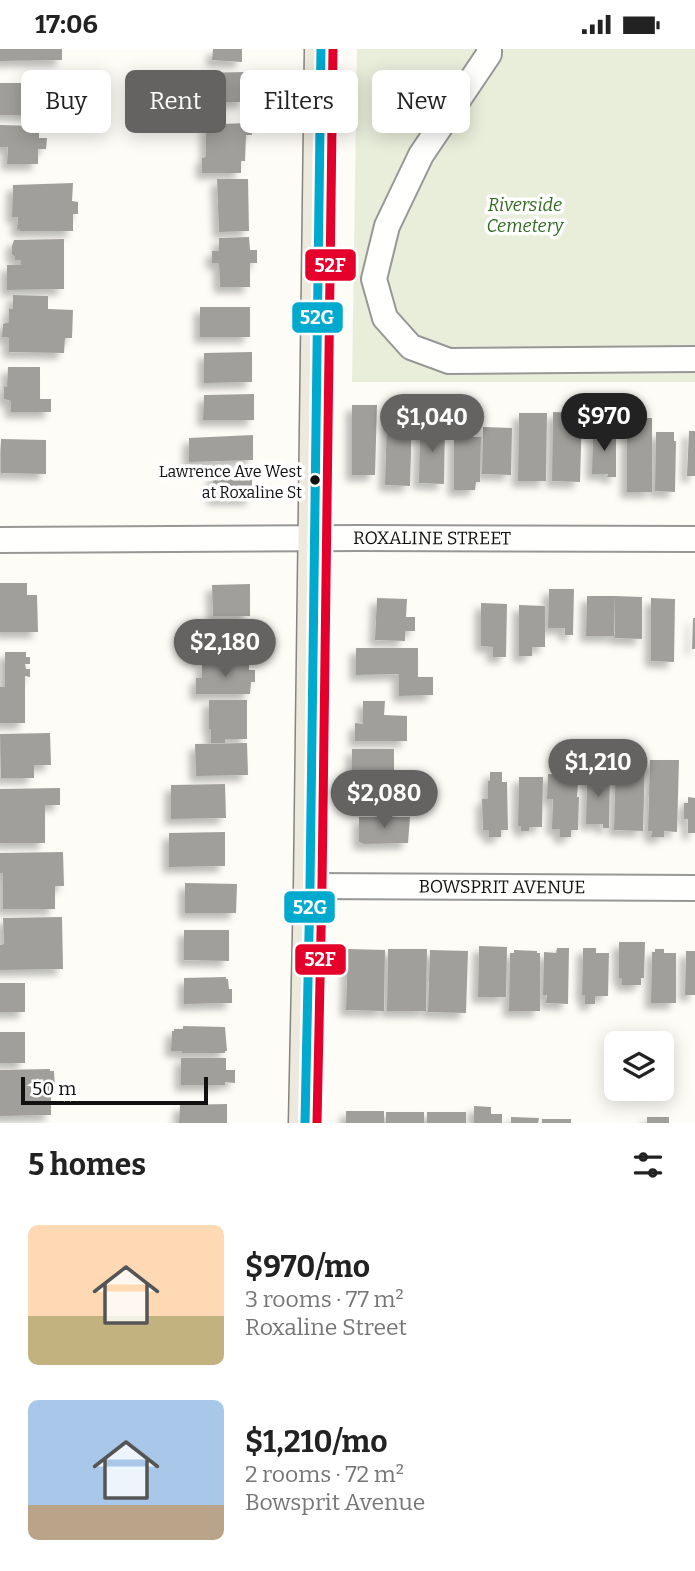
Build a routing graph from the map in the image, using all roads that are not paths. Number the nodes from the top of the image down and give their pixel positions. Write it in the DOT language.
graph roads {
  1 [pos="321,49"];
  2 [pos="489,49"];
  3 [pos="695,359"];
  4 [pos="315,538"];
  5 [pos="695,539"];
  6 [pos="0,540"];
  7 [pos="310,886"];
  8 [pos="695,888"];
  9 [pos="305,1123"];
  1 -- 4 [label="main road"];
  2 -- 3 [label="street"];
  4 -- 5 [label="street, ROXALINE STREET"];
  4 -- 6 [label="street, ROXALINE STREET"];
  4 -- 7 [label="main road"];
  7 -- 8 [label="street, BOWSPRIT AVENUE"];
  7 -- 9 [label="main road"];
}
